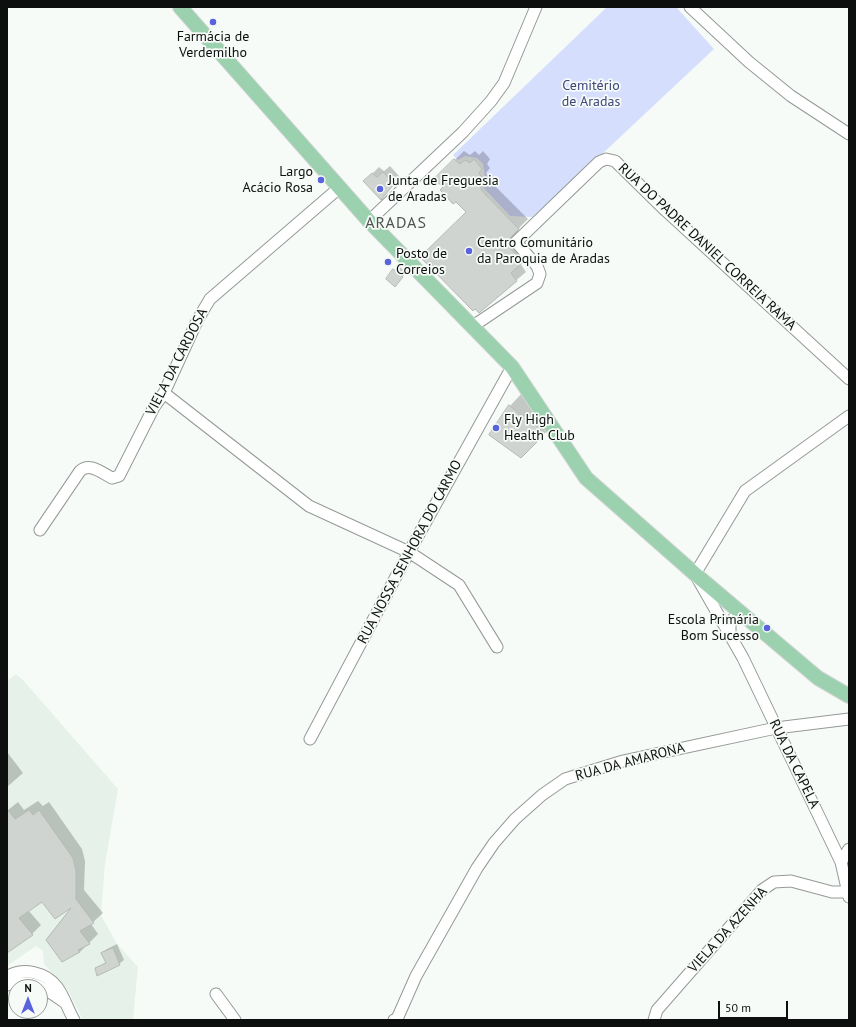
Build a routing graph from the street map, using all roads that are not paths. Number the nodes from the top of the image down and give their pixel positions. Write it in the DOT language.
graph roads {
  1 [pos="180,7"];
  2 [pos="536,7"];
  3 [pos="690,7"];
  4 [pos="849,134"];
  5 [pos="339,188"];
  6 [pos="369,221"];
  7 [pos="473,326"];
  8 [pos="512,367"];
  9 [pos="849,379"];
  10 [pos="164,393"];
  11 [pos="849,416"];
  12 [pos="40,530"];
  13 [pos="409,552"];
  14 [pos="695,574"];
  15 [pos="746,617"];
  16 [pos="730,635"];
  17 [pos="497,647"];
  18 [pos="849,696"];
  19 [pos="849,719"];
  20 [pos="776,728"];
  21 [pos="310,740"];
  22 [pos="849,848"];
  23 [pos="841,862"];
  24 [pos="848,894"];
  25 [pos="7,977"];
  26 [pos="7,985"];
  27 [pos="216,994"];
  28 [pos="64,1002"];
  29 [pos="74,1020"];
  30 [pos="235,1020"];
  31 [pos="396,1020"];
  32 [pos="654,1020"];
  1 -- 5 [label="main road"];
  2 -- 6 [label="street"];
  3 -- 4 [label="street"];
  5 -- 6 [label="main road"];
  5 -- 10 [label="street, VIELA DA CARDOSA"];
  6 -- 7 [label="main road"];
  7 -- 8 [label="main road"];
  7 -- 9 [label="street, RUA DO PADRE DANIEL CORREIA RAMA"];
  8 -- 13 [label="street, RUA NOSSA SENHORA DO CARMO"];
  8 -- 14 [label="main road"];
  10 -- 12 [label="street, VIELA DA CARDOSA"];
  10 -- 13 [label="street"];
  11 -- 14 [label="street"];
  13 -- 17 [label="street"];
  13 -- 21 [label="street, RUA NOSSA SENHORA DO CARMO"];
  14 -- 15 [label="main road"];
  14 -- 16 [label="street, RUA DA CAPELA"];
  15 -- 16 [label="street"];
  15 -- 18 [label="main road"];
  16 -- 20 [label="street, RUA DA CAPELA"];
  19 -- 20 [label="street, RUA DA AMARONA"];
  20 -- 23 [label="street, RUA DA CAPELA"];
  20 -- 31 [label="street, RUA DA AMARONA"];
  22 -- 23 [label="street"];
  23 -- 24 [label="street, RUA DA CAPELA"];
  24 -- 32 [label="street, VIELA DA AZENHA"];
  25 -- 28 [label="street"];
  26 -- 28 [label="street"];
  27 -- 30 [label="street"];
  28 -- 29 [label="street"];
}
